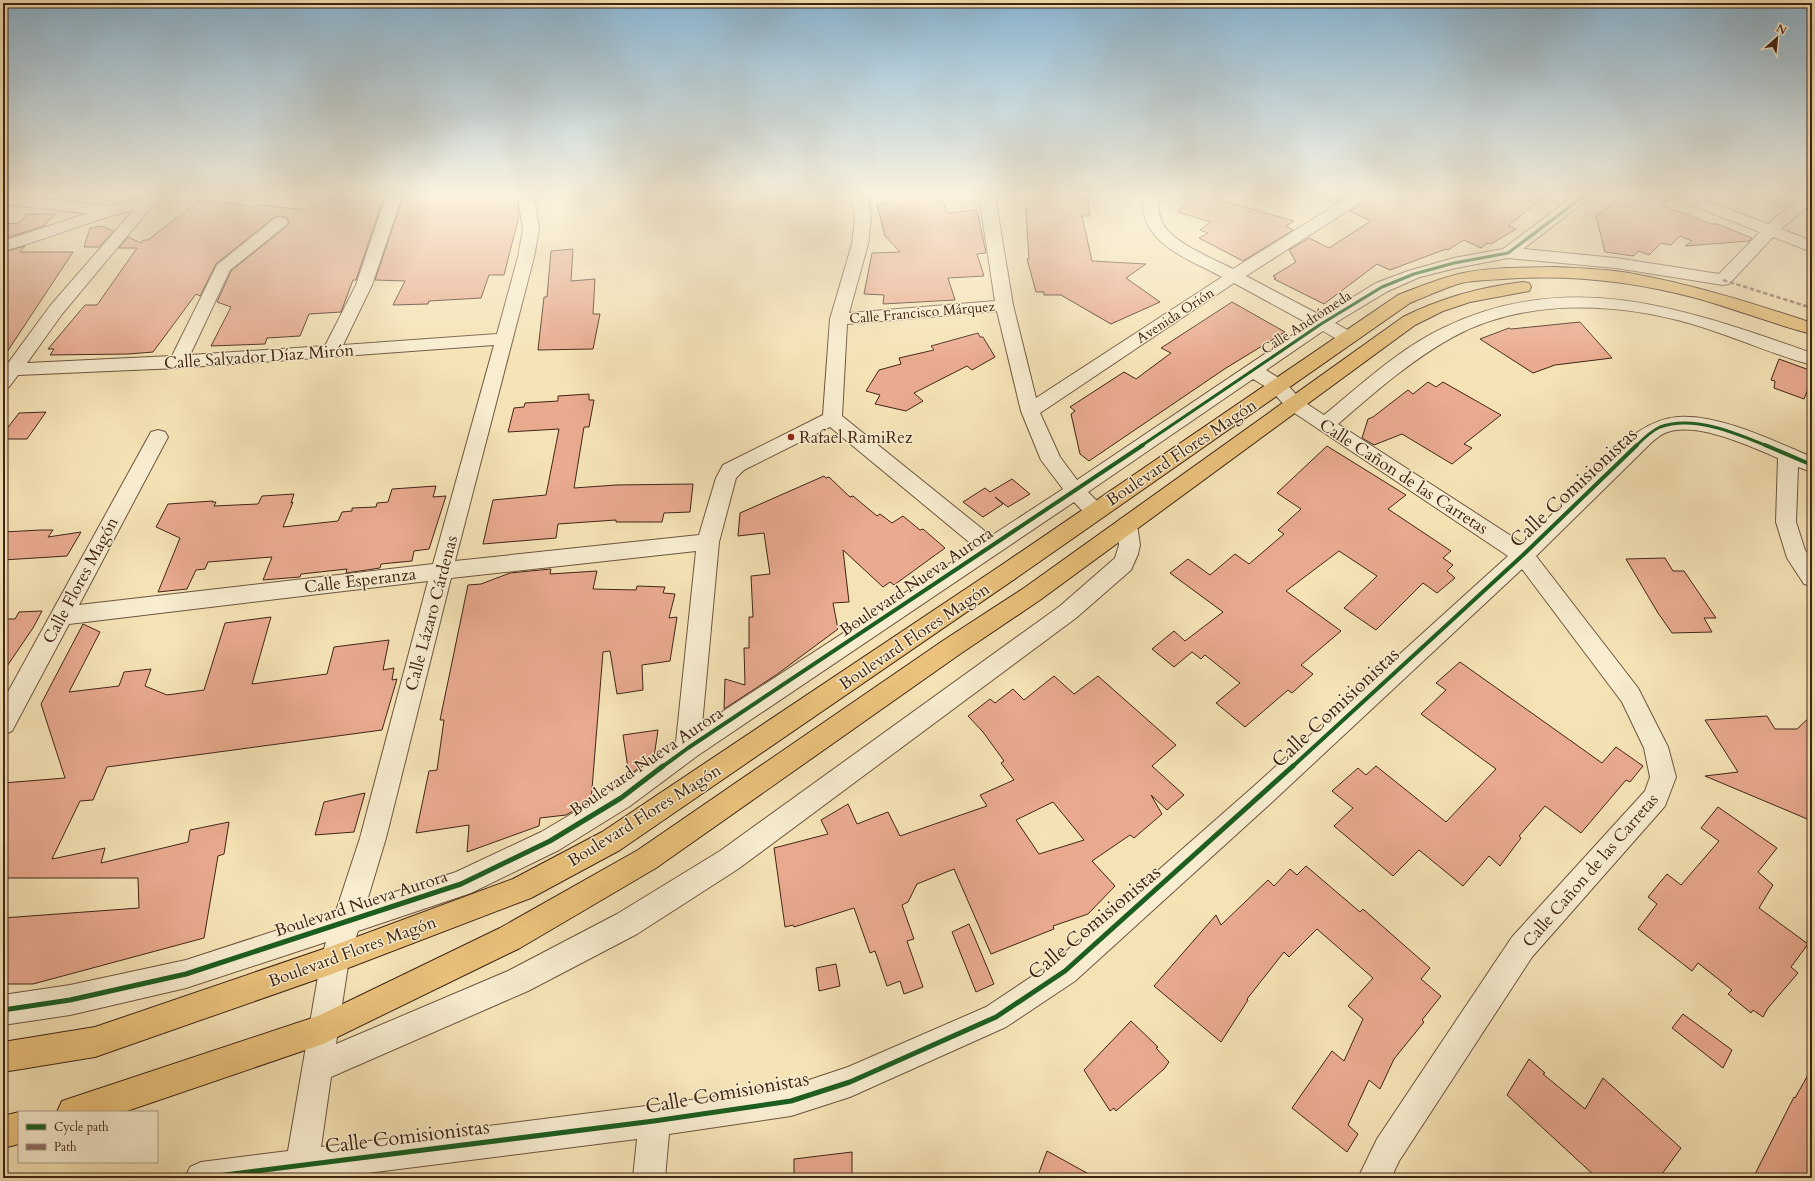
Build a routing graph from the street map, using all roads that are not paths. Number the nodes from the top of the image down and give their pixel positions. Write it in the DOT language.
graph roads {
  1 [pos="109,251"];
  2 [pos="242,251"];
  3 [pos="375,251"];
  4 [pos="527,251"];
  5 [pos="858,251"];
  6 [pos="996,251"];
  7 [pos="1187,251"];
  8 [pos="1274,251"];
  9 [pos="1511,251"];
  10 [pos="1751,251"];
  11 [pos="1508,253"];
  12 [pos="1234,276"];
  13 [pos="1382,287"];
  14 [pos="1404,299"];
  15 [pos="1004,305"];
  16 [pos="839,319"];
  17 [pos="1321,324"];
  18 [pos="1812,329"];
  19 [pos="1347,337"];
  20 [pos="504,339"];
  21 [pos="1812,342"];
  22 [pos="331,351"];
  23 [pos="1812,359"];
  24 [pos="178,362"];
  25 [pos="14,369"];
  26 [pos="1254,370"];
  27 [pos="3,383"];
  28 [pos="1278,386"];
  29 [pos="1294,404"];
  30 [pos="1030,411"];
  31 [pos="832,418"];
  32 [pos="1325,424"];
  33 [pos="158,437"];
  34 [pos="1788,455"];
  35 [pos="1812,465"];
  36 [pos="1075,491"];
  37 [pos="1095,511"];
  38 [pos="1127,526"];
  39 [pos="708,542"];
  40 [pos="990,547"];
  41 [pos="1523,555"];
  42 [pos="442,571"];
  43 [pos="1812,578"];
  44 [pos="60,616"];
  45 [pos="3,724"];
  46 [pos="688,748"];
  47 [pos="348,922"];
  48 [pos="335,959"];
  49 [pos="3,1010"];
  50 [pos="323,1030"];
  51 [pos="3,1057"];
  52 [pos="318,1067"];
  53 [pos="76,1111"];
  54 [pos="654,1121"];
  55 [pos="18,1128"];
  56 [pos="3,1132"];
  57 [pos="302,1171"];
  58 [pos="201,1178"];
  59 [pos="649,1178"];
  60 [pos="1374,1178"];
  1 -- 25 [label="street"];
  2 -- 24 [label="street"];
  3 -- 22 [label="street"];
  4 -- 20 [label="street, Calle Lázaro Cárdenas"];
  5 -- 16 [label="street"];
  6 -- 15 [label="street"];
  7 -- 12 [label="street"];
  8 -- 12 [label="street, Avenida Orión"];
  9 -- 11 [label="street, Calle Andrómeda"];
  10 -- 11 [label="street"];
  11 -- 13 [label="street, Calle Andrómeda"];
  12 -- 17 [label="street"];
  12 -- 30 [label="street, Avenida Orión"];
  13 -- 14 [label="street"];
  13 -- 17 [label="street, Calle Andrómeda"];
  14 -- 18 [label="main road, Boulevard Flores Magón"];
  14 -- 19 [label="main road, Boulevard Flores Magón"];
  15 -- 16 [label="street, Calle Francisco Márquez"];
  15 -- 30 [label="street"];
  16 -- 31 [label="street"];
  17 -- 19 [label="street"];
  17 -- 26 [label="street, Calle Andrómeda"];
  19 -- 28 [label="main road, Boulevard Flores Magón"];
  20 -- 22 [label="street, Calle Salvador Díaz Mirón"];
  20 -- 42 [label="street, Calle Lázaro Cárdenas"];
  21 -- 29 [label="main road, Boulevard Flores Magón"];
  22 -- 24 [label="street, Calle Salvador Díaz Mirón"];
  23 -- 32 [label="street"];
  24 -- 25 [label="street, Calle Salvador Díaz Mirón"];
  25 -- 27 [label="street"];
  26 -- 28 [label="street, Calle Cañon de las Carretas"];
  26 -- 36 [label="street, Calle Andrómeda"];
  28 -- 29 [label="street, Calle Cañon de las Carretas"];
  28 -- 37 [label="main road, Boulevard Flores Magón"];
  29 -- 32 [label="street, Calle Cañon de las Carretas"];
  29 -- 38 [label="main road, Boulevard Flores Magón"];
  30 -- 36 [label="street"];
  31 -- 39 [label="street"];
  31 -- 40 [label="street"];
  32 -- 41 [label="street, Calle Cañon de las Carretas"];
  33 -- 44 [label="street, Calle Flores Magón"];
  34 -- 35 [label="street, Calle Comisionistas"];
  34 -- 41 [label="street, Calle Comisionistas"];
  34 -- 43 [label="street"];
  36 -- 37 [label="street"];
  36 -- 40 [label="street, Boulevard Nueva Aurora"];
  37 -- 48 [label="main road, Boulevard Flores Magón"];
  38 -- 50 [label="main road, Boulevard Flores Magón"];
  38 -- 52 [label="street"];
  39 -- 42 [label="street, Calle Esperanza"];
  39 -- 46 [label="street"];
  40 -- 46 [label="street, Boulevard Nueva Aurora"];
  41 -- 54 [label="street, Calle Comisionistas"];
  41 -- 60 [label="street, Calle Cañon de las Carretas"];
  42 -- 44 [label="street, Calle Esperanza"];
  42 -- 47 [label="street, Calle Lázaro Cárdenas"];
  44 -- 45 [label="street, Calle Flores Magón"];
  46 -- 47 [label="street, Boulevard Nueva Aurora"];
  47 -- 48 [label="street, Calle Lázaro Cárdenas"];
  47 -- 49 [label="street, Boulevard Nueva Aurora"];
  48 -- 50 [label="street, Calle Lázaro Cárdenas"];
  48 -- 51 [label="main road, Boulevard Flores Magón"];
  50 -- 52 [label="street, Calle Lázaro Cárdenas"];
  50 -- 53 [label="main road, Boulevard Flores Magón"];
  52 -- 57 [label="street, Calle Lázaro Cárdenas"];
  54 -- 57 [label="street, Calle Comisionistas"];
  54 -- 59 [label="street"];
  55 -- 56 [label="main road"];
  57 -- 58 [label="street, Calle Comisionistas"];
}
